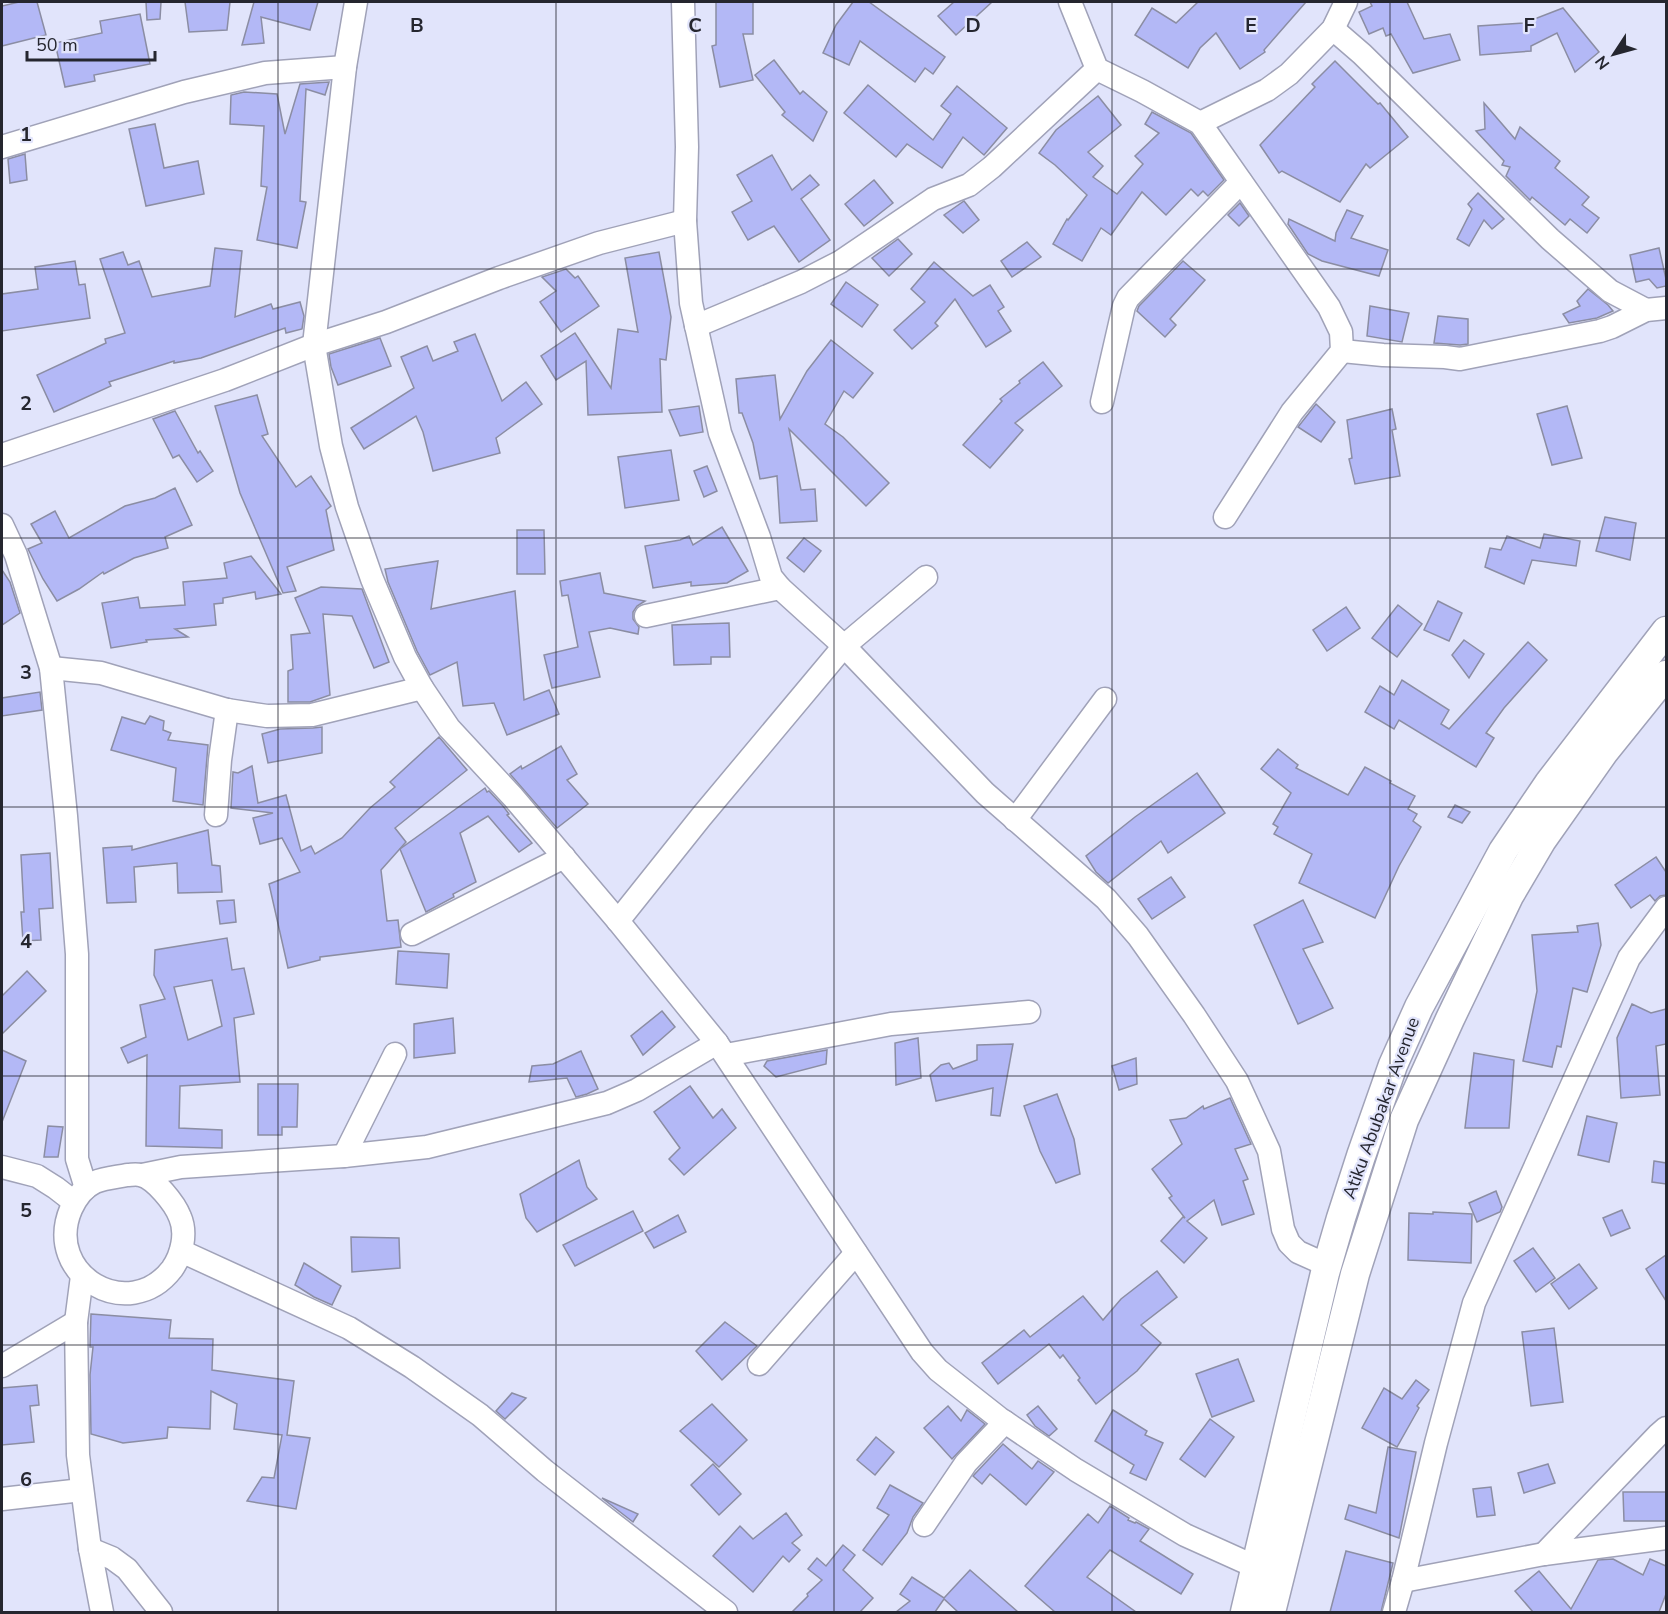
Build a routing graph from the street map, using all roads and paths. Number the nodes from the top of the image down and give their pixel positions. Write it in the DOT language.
graph roads {
  1 [pos="356,2"];
  2 [pos="683,2"];
  3 [pos="1070,2"];
  4 [pos="1346,2"];
  5 [pos="1333,29"];
  6 [pos="345,67"];
  7 [pos="1097,69"];
  8 [pos="1200,123"];
  9 [pos="2,147"];
  10 [pos="1241,182"];
  11 [pos="684,221"];
  12 [pos="1656,309"];
  13 [pos="696,326"];
  14 [pos="314,345"];
  15 [pos="1342,351"];
  16 [pos="1102,402"];
  17 [pos="2,455"];
  18 [pos="1225,517"];
  19 [pos="2,525"];
  20 [pos="926,577"];
  21 [pos="780,588"];
  22 [pos="646,616"];
  23 [pos="1666,631"];
  24 [pos="844,646"];
  25 [pos="51,668"];
  26 [pos="1666,675"];
  27 [pos="422,688"];
  28 [pos="1105,699"];
  29 [pos="227,710"];
  30 [pos="216,815"];
  31 [pos="1016,820"];
  32 [pos="564,857"];
  33 [pos="1666,908"];
  34 [pos="618,921"];
  35 [pos="411,934"];
  36 [pos="1029,1012"];
  37 [pos="721,1049"];
  38 [pos="395,1054"];
  39 [pos="344,1156"];
  40 [pos="2,1167"];
  41 [pos="142,1175"];
  42 [pos="80,1195"];
  43 [pos="181,1251"];
  44 [pos="856,1253"];
  45 [pos="1327,1265"];
  46 [pos="82,1276"];
  47 [pos="76,1322"];
  48 [pos="759,1364"];
  49 [pos="2,1366"];
  50 [pos="1005,1422"];
  51 [pos="1666,1428"];
  52 [pos="82,1490"];
  53 [pos="2,1499"];
  54 [pos="924,1525"];
  55 [pos="1666,1538"];
  56 [pos="90,1549"];
  57 [pos="1544,1554"];
  58 [pos="1256,1567"];
  59 [pos="1403,1581"];
  60 [pos="102,1612"];
  61 [pos="161,1612"];
  62 [pos="726,1612"];
  63 [pos="1245,1612"];
  64 [pos="1271,1612"];
  65 [pos="1394,1612"];
  1 -- 6 [label="street"];
  2 -- 11 [label="street"];
  3 -- 7 [label="street"];
  4 -- 5 [label="street"];
  5 -- 8 [label="street"];
  5 -- 12 [label="street"];
  6 -- 9 [label="street"];
  6 -- 14 [label="street"];
  7 -- 8 [label="street"];
  7 -- 13 [label="street"];
  8 -- 10 [label="street"];
  10 -- 15 [label="street"];
  10 -- 16 [label="street"];
  11 -- 13 [label="street"];
  11 -- 14 [label="street"];
  12 -- 15 [label="street"];
  13 -- 21 [label="street"];
  14 -- 17 [label="street"];
  14 -- 27 [label="street"];
  15 -- 18 [label="street"];
  19 -- 25 [label="street"];
  20 -- 24 [label="street"];
  21 -- 22 [label="street"];
  21 -- 24 [label="street"];
  23 -- 45 [label="main road, Atiku Abubakar Avenue"];
  24 -- 31 [label="street"];
  24 -- 34 [label="street"];
  25 -- 29 [label="street"];
  25 -- 42 [label="street"];
  26 -- 64 [label="main road, Atiku Abubakar Avenue"];
  27 -- 29 [label="street"];
  27 -- 32 [label="street"];
  28 -- 31 [label="street"];
  29 -- 30 [label="street"];
  31 -- 45 [label="street"];
  32 -- 34 [label="street"];
  32 -- 35 [label="street"];
  33 -- 59 [label="street"];
  34 -- 37 [label="street"];
  36 -- 37 [label="street"];
  37 -- 39 [label="street"];
  37 -- 44 [label="street"];
  38 -- 39 [label="street"];
  39 -- 41 [label="street"];
  40 -- 42 [label="street"];
  41 -- 42 [label="street"];
  41 -- 43 [label="street"];
  42 -- 46 [label="street"];
  43 -- 46 [label="street"];
  43 -- 62 [label="street"];
  44 -- 48 [label="street"];
  44 -- 50 [label="street"];
  45 -- 58 [label="main road, Atiku Abubakar Avenue"];
  46 -- 47 [label="street"];
  47 -- 49 [label="street"];
  47 -- 52 [label="street"];
  50 -- 54 [label="street"];
  50 -- 58 [label="street"];
  51 -- 57 [label="street"];
  52 -- 53 [label="street"];
  52 -- 56 [label="street"];
  55 -- 57 [label="street"];
  56 -- 60 [label="street"];
  56 -- 61 [label="street"];
  57 -- 59 [label="street"];
  58 -- 63 [label="main road, Atiku Abubakar Avenue"];
  59 -- 65 [label="street"];
}
